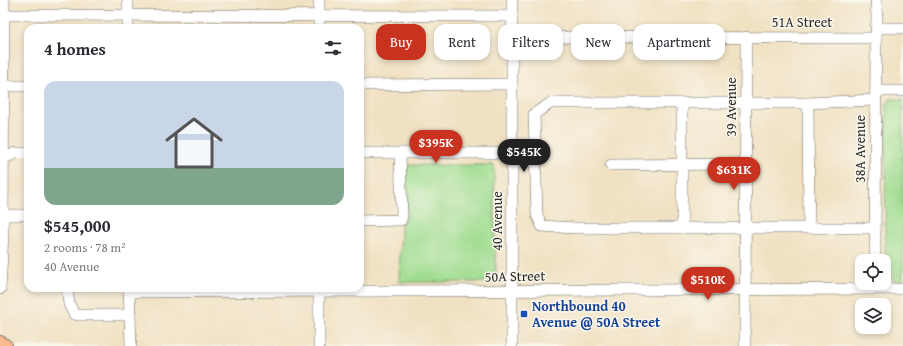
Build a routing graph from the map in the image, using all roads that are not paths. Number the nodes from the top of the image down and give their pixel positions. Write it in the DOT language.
graph roads {
  1 [pos="4,0"];
  2 [pos="128,0"];
  3 [pos="319,0"];
  4 [pos="512,0"];
  5 [pos="876,0"];
  6 [pos="4,15"];
  7 [pos="128,16"];
  8 [pos="319,16"];
  9 [pos="512,16"];
  10 [pos="128,24"];
  11 [pos="319,24"];
  12 [pos="512,24"];
  13 [pos="903,28"];
  14 [pos="876,33"];
  15 [pos="563,37"];
  16 [pos="746,37"];
  17 [pos="512,60"];
  18 [pos="512,84"];
  19 [pos="364,85"];
  20 [pos="5,86"];
  21 [pos="24,86"];
  22 [pos="903,91"];
  23 [pos="876,95"];
  24 [pos="682,103"];
  25 [pos="746,103"];
  26 [pos="808,103"];
  27 [pos="24,153"];
  28 [pos="364,153"];
  29 [pos="400,153"];
  30 [pos="512,153"];
  31 [pos="2,159"];
  32 [pos="682,164"];
  33 [pos="745,164"];
  34 [pos="611,165"];
  35 [pos="3,215"];
  36 [pos="24,215"];
  37 [pos="364,221"];
  38 [pos="682,228"];
  39 [pos="745,228"];
  40 [pos="809,228"];
  41 [pos="875,228"];
  42 [pos="875,254"];
  43 [pos="855,287"];
  44 [pos="891,288"];
  45 [pos="0,289"];
  46 [pos="903,289"];
  47 [pos="364,290"];
  48 [pos="745,290"];
  49 [pos="512,291"];
  50 [pos="68,292"];
  51 [pos="129,292"];
  52 [pos="319,292"];
  53 [pos="130,315"];
  54 [pos="0,342"];
  55 [pos="0,346"];
  56 [pos="5,346"];
  57 [pos="132,346"];
  58 [pos="319,346"];
  59 [pos="512,346"];
  60 [pos="745,346"];
  1 -- 6 [label="street"];
  2 -- 7 [label="street"];
  3 -- 8 [label="street"];
  4 -- 9 [label="street, 40 Avenue"];
  5 -- 14 [label="street, 38A Avenue"];
  6 -- 7 [label="street"];
  6 -- 20 [label="street"];
  7 -- 8 [label="street"];
  7 -- 10 [label="street"];
  8 -- 9 [label="street"];
  8 -- 11 [label="street"];
  9 -- 12 [label="street, 40 Avenue"];
  13 -- 14 [label="street, 51A Street"];
  14 -- 16 [label="street, 51A Street"];
  14 -- 23 [label="street, 38A Avenue"];
  15 -- 16 [label="street, 51A Street"];
  16 -- 25 [label="street, 39 Avenue"];
  17 -- 18 [label="street, 40 Avenue"];
  18 -- 19 [label="street"];
  18 -- 30 [label="street, 40 Avenue"];
  20 -- 21 [label="street"];
  20 -- 31 [label="street"];
  22 -- 23 [label="street"];
  23 -- 26 [label="street"];
  23 -- 41 [label="street, 38A Avenue"];
  24 -- 25 [label="street"];
  24 -- 32 [label="street"];
  24 -- 38 [label="street"];
  25 -- 26 [label="street"];
  25 -- 33 [label="street, 39 Avenue"];
  26 -- 40 [label="street"];
  27 -- 31 [label="street"];
  28 -- 29 [label="street"];
  29 -- 30 [label="street"];
  29 -- 37 [label="street"];
  30 -- 49 [label="street, 40 Avenue"];
  31 -- 35 [label="street"];
  32 -- 33 [label="street"];
  32 -- 34 [label="street"];
  32 -- 38 [label="street"];
  33 -- 39 [label="street, 39 Avenue"];
  35 -- 36 [label="street"];
  35 -- 45 [label="street"];
  38 -- 39 [label="street"];
  39 -- 40 [label="street"];
  39 -- 48 [label="street, 39 Avenue"];
  40 -- 41 [label="street"];
  41 -- 42 [label="street, 38A Avenue"];
  43 -- 48 [label="street, 50A Street"];
  44 -- 46 [label="street, 50A Street"];
  47 -- 49 [label="street, 50A Street"];
  48 -- 49 [label="street, 50A Street"];
  48 -- 60 [label="street, 39 Avenue"];
  49 -- 59 [label="street, 40 Avenue"];
  50 -- 53 [label="street"];
  51 -- 53 [label="street"];
  52 -- 58 [label="street"];
  53 -- 57 [label="street"];
  54 -- 55 [label="street"];
  54 -- 56 [label="main road"];
}
